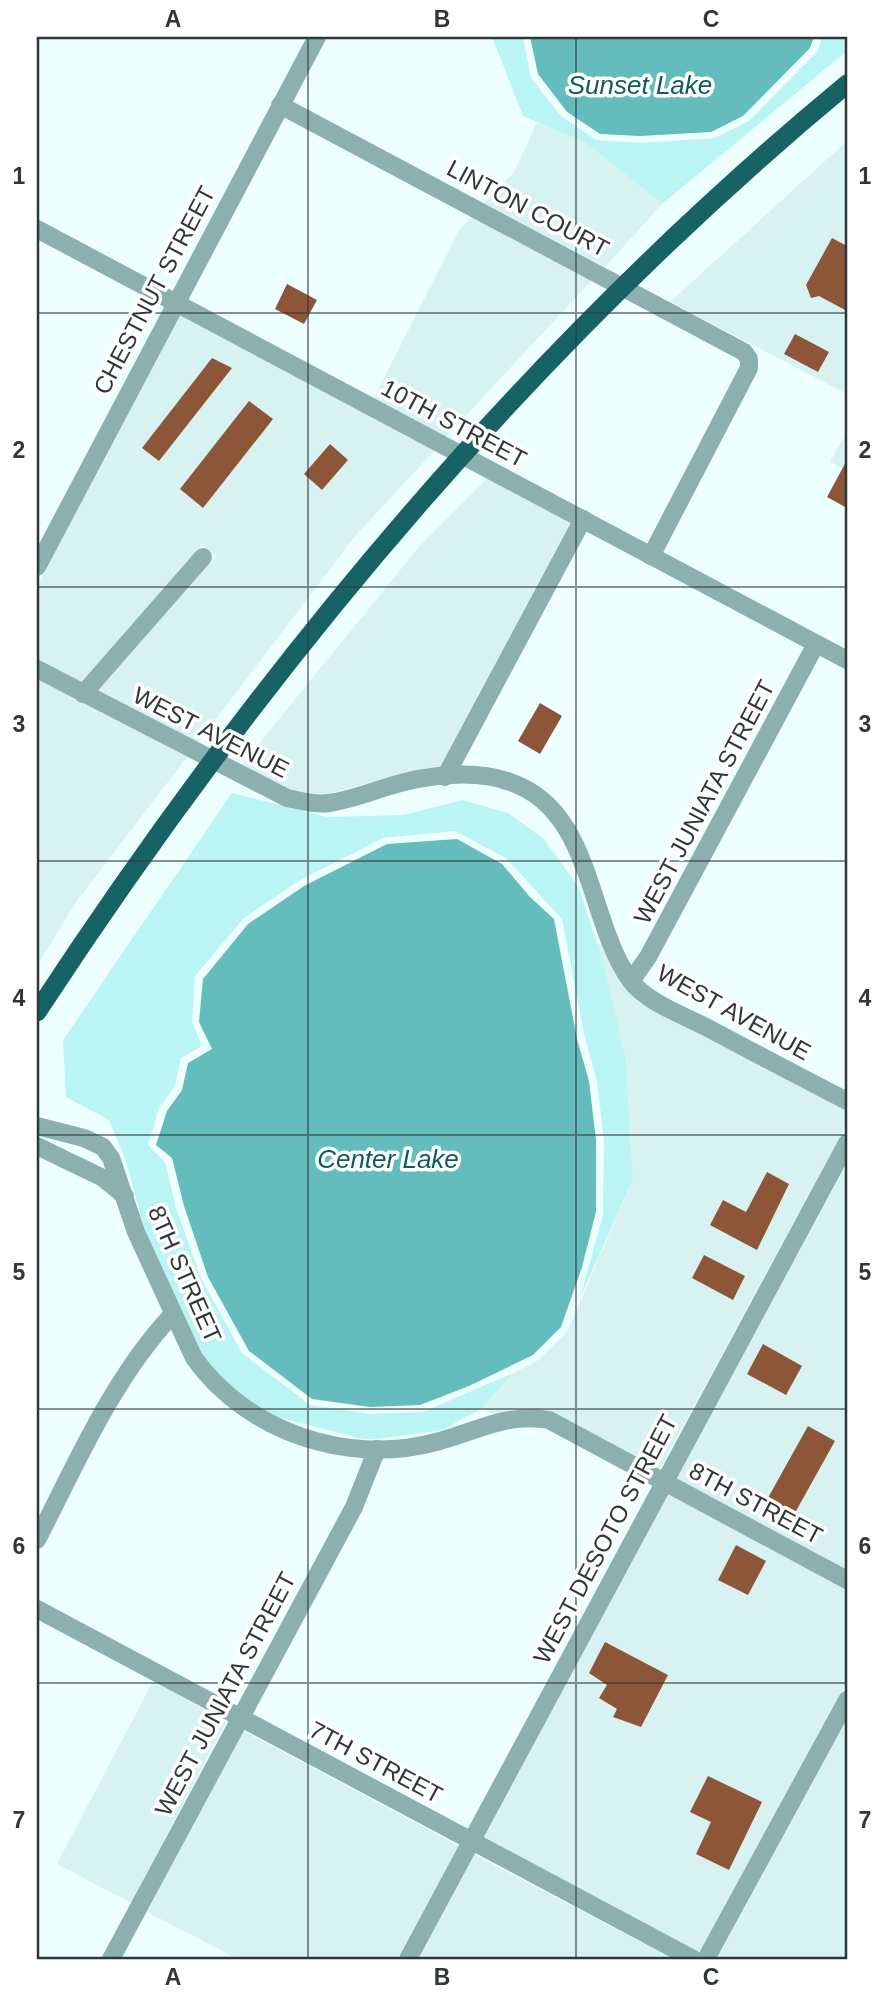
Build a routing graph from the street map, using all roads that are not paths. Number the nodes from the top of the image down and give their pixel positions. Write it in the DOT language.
graph roads {
  1 [pos="317,37"];
  2 [pos="847,84"];
  3 [pos="280,104"];
  4 [pos="37,229"];
  5 [pos="625,286"];
  6 [pos="174,302"];
  7 [pos="463,455"];
  8 [pos="583,519"];
  9 [pos="203,556"];
  10 [pos="651,556"];
  11 [pos="37,567"];
  12 [pos="816,644"];
  13 [pos="847,660"];
  14 [pos="37,669"];
  15 [pos="83,694"];
  16 [pos="211,761"];
  17 [pos="446,777"];
  18 [pos="631,981"];
  19 [pos="37,1012"];
  20 [pos="847,1101"];
  21 [pos="37,1126"];
  22 [pos="847,1143"];
  23 [pos="37,1146"];
  24 [pos="125,1196"];
  25 [pos="172,1315"];
  26 [pos="377,1449"];
  27 [pos="664,1482"];
  28 [pos="37,1540"];
  29 [pos="847,1580"];
  30 [pos="37,1609"];
  31 [pos="847,1700"];
  32 [pos="239,1717"];
  33 [pos="472,1841"];
  34 [pos="111,1959"];
  35 [pos="408,1959"];
  36 [pos="693,1959"];
  37 [pos="706,1959"];
  1 -- 3 [label="street, CHESTNUT STREET"];
  2 -- 5 [label="highway"];
  3 -- 5 [label="street, LINTON COURT"];
  3 -- 6 [label="street, CHESTNUT STREET"];
  4 -- 6 [label="street, 10TH STREET"];
  5 -- 7 [label="highway"];
  5 -- 10 [label="street, LINTON COURT"];
  6 -- 7 [label="street, 10TH STREET"];
  6 -- 11 [label="street, CHESTNUT STREET"];
  7 -- 8 [label="street, 10TH STREET"];
  7 -- 16 [label="highway"];
  8 -- 10 [label="street, 10TH STREET"];
  8 -- 17 [label="street"];
  9 -- 15 [label="street"];
  10 -- 12 [label="street, 10TH STREET"];
  12 -- 13 [label="street, 10TH STREET"];
  12 -- 18 [label="street, WEST JUNIATA STREET"];
  14 -- 15 [label="street, WEST AVENUE"];
  15 -- 16 [label="street, WEST AVENUE"];
  16 -- 17 [label="street, WEST AVENUE"];
  16 -- 19 [label="highway"];
  17 -- 18 [label="street, WEST AVENUE"];
  18 -- 20 [label="street, WEST AVENUE"];
  21 -- 24 [label="street, 8TH STREET"];
  22 -- 27 [label="street, WEST DESOTO STREET"];
  23 -- 24 [label="street, 8TH STREET"];
  24 -- 25 [label="street, 8TH STREET"];
  25 -- 26 [label="street, 8TH STREET"];
  25 -- 28 [label="street"];
  26 -- 27 [label="street, 8TH STREET"];
  26 -- 32 [label="street, WEST JUNIATA STREET"];
  27 -- 29 [label="street, 8TH STREET"];
  27 -- 33 [label="street, WEST DESOTO STREET"];
  30 -- 32 [label="street, 7TH STREET"];
  31 -- 37 [label="street"];
  32 -- 33 [label="street, 7TH STREET"];
  32 -- 34 [label="street, WEST JUNIATA STREET"];
  33 -- 35 [label="street, WEST DESOTO STREET"];
  33 -- 36 [label="street, 7TH STREET"];
}
